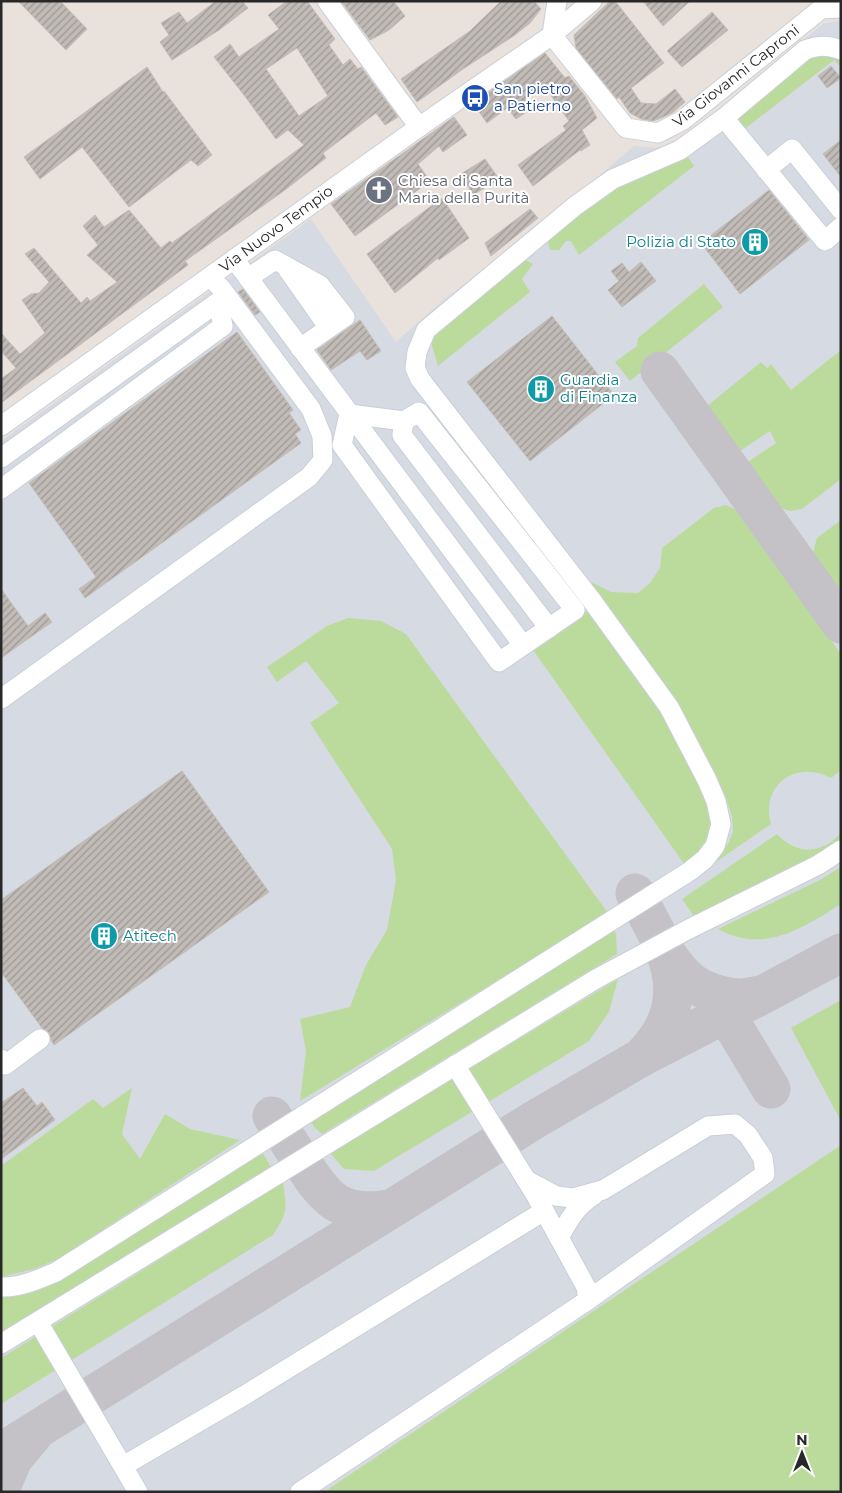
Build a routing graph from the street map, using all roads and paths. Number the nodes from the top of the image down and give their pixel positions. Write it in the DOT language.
graph roads {
  1 [pos="327,1"];
  2 [pos="542,1"];
  3 [pos="592,1"];
  4 [pos="820,5"];
  5 [pos="841,8"];
  6 [pos="554,17"];
  7 [pos="841,50"];
  8 [pos="724,118"];
  9 [pos="419,127"];
  10 [pos="766,170"];
  11 [pos="841,210"];
  12 [pos="841,227"];
  13 [pos="234,259"];
  14 [pos="248,278"];
  15 [pos="216,289"];
  16 [pos="300,348"];
  17 [pos="350,414"];
  18 [pos="404,421"];
  19 [pos="1,426"];
  20 [pos="1,458"];
  21 [pos="1,489"];
  22 [pos="549,628"];
  23 [pos="523,646"];
  24 [pos="1,699"];
  25 [pos="841,850"];
  26 [pos="40,1039"];
  27 [pos="1,1059"];
  28 [pos="455,1065"];
  29 [pos="525,1179"];
  30 [pos="602,1190"];
  31 [pos="544,1211"];
  32 [pos="559,1238"];
  33 [pos="1,1287"];
  34 [pos="588,1300"];
  35 [pos="38,1322"];
  36 [pos="1,1344"];
  37 [pos="123,1466"];
  38 [pos="138,1492"];
  39 [pos="300,1492"];
  1 -- 9 [label="street"];
  2 -- 6 [label="street, Via Giovanni Caproni"];
  3 -- 6 [label="street, Via Nuovo Tempio"];
  4 -- 5 [label="street, Via Giovanni Caproni"];
  4 -- 6 [label="street, Via Giovanni Caproni"];
  6 -- 9 [label="street, Via Nuovo Tempio"];
  7 -- 8 [label="street"];
  8 -- 10 [label="street"];
  8 -- 33 [label="street"];
  9 -- 13 [label="street, Via Nuovo Tempio"];
  10 -- 11 [label="street"];
  10 -- 12 [label="street"];
  13 -- 14 [label="street"];
  13 -- 15 [label="street, Via Nuovo Tempio"];
  14 -- 16 [label="street"];
  14 -- 16 [label="street"];
  15 -- 19 [label="street, Via Nuovo Tempio"];
  15 -- 20 [label="street"];
  15 -- 21 [label="street"];
  15 -- 24 [label="street"];
  16 -- 17 [label="street"];
  17 -- 18 [label="street"];
  17 -- 23 [label="street"];
  17 -- 23 [label="street"];
  18 -- 22 [label="street"];
  18 -- 22 [label="street"];
  22 -- 23 [label="street"];
  25 -- 28 [label="street"];
  26 -- 27 [label="street"];
  28 -- 29 [label="street"];
  28 -- 35 [label="street"];
  29 -- 30 [label="street"];
  29 -- 31 [label="street"];
  30 -- 32 [label="street"];
  30 -- 34 [label="street"];
  31 -- 32 [label="street"];
  31 -- 37 [label="street"];
  32 -- 34 [label="street"];
  34 -- 39 [label="street"];
  35 -- 36 [label="street"];
  35 -- 37 [label="street"];
  37 -- 38 [label="street"];
}
